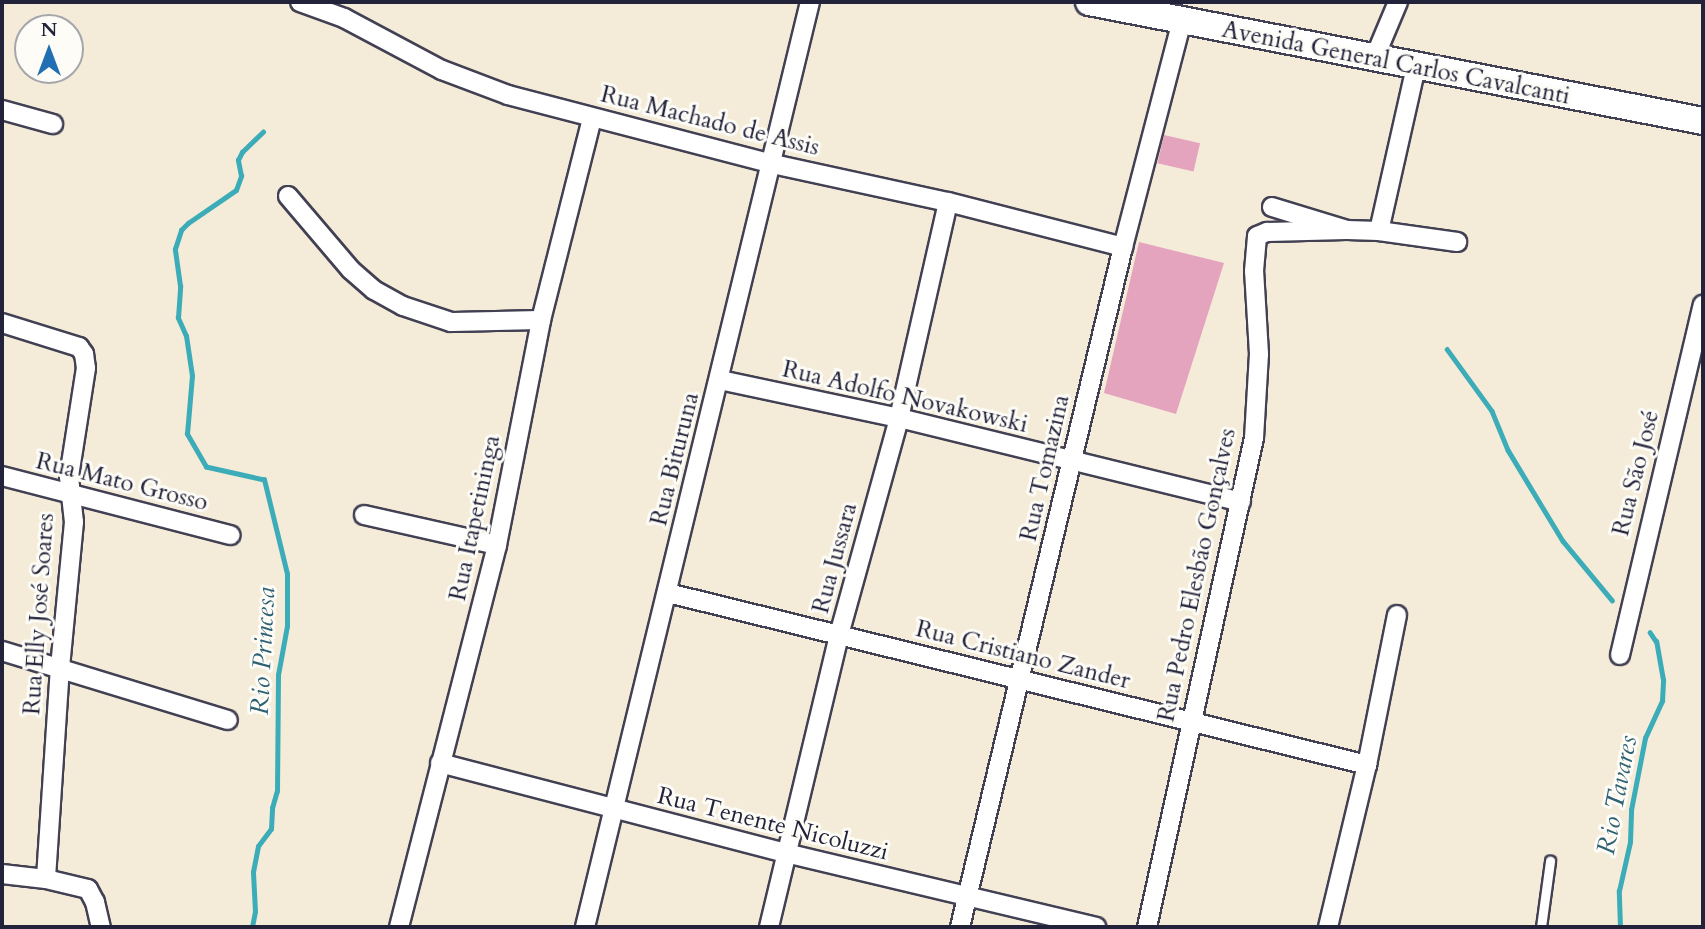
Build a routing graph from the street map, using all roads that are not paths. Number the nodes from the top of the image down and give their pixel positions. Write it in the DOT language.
graph roads {
  1 [pos="300,2"];
  2 [pos="810,2"];
  3 [pos="1089,2"];
  4 [pos="1398,2"];
  5 [pos="1181,21"];
  6 [pos="1374,59"];
  7 [pos="1416,67"];
  8 [pos="2,110"];
  9 [pos="592,118"];
  10 [pos="1703,121"];
  11 [pos="53,124"];
  12 [pos="773,164"];
  13 [pos="288,196"];
  14 [pos="948,202"];
  15 [pos="1272,207"];
  16 [pos="1347,230"];
  17 [pos="1379,231"];
  18 [pos="1457,242"];
  19 [pos="1123,247"];
  20 [pos="1703,304"];
  21 [pos="541,320"];
  22 [pos="2,323"];
  23 [pos="720,380"];
  24 [pos="899,418"];
  25 [pos="1071,462"];
  26 [pos="2,477"];
  27 [pos="69,495"];
  28 [pos="1241,502"];
  29 [pos="365,515"];
  30 [pos="230,536"];
  31 [pos="496,545"];
  32 [pos="668,593"];
  33 [pos="1396,615"];
  34 [pos="839,635"];
  35 [pos="2,651"];
  36 [pos="1620,655"];
  37 [pos="60,667"];
  38 [pos="1020,678"];
  39 [pos="228,720"];
  40 [pos="1189,723"];
  41 [pos="440,762"];
  42 [pos="1367,765"];
  43 [pos="612,809"];
  44 [pos="786,853"];
  45 [pos="1550,861"];
  46 [pos="2,874"];
  47 [pos="46,879"];
  48 [pos="967,897"];
  49 [pos="101,927"];
  50 [pos="399,927"];
  51 [pos="585,927"];
  52 [pos="769,927"];
  53 [pos="960,927"];
  54 [pos="1096,927"];
  55 [pos="1147,927"];
  56 [pos="1328,927"];
  57 [pos="1541,927"];
  1 -- 9 [label="street, Rua Machado de Assis"];
  2 -- 12 [label="street, Rua Bituruna"];
  3 -- 5 [label="main road, Avenida General Carlos Cavalcanti"];
  4 -- 6 [label="street"];
  5 -- 6 [label="main road, Avenida General Carlos Cavalcanti"];
  5 -- 19 [label="street, Rua Tomazina"];
  6 -- 7 [label="main road, Avenida General Carlos Cavalcanti"];
  7 -- 10 [label="main road, Avenida General Carlos Cavalcanti"];
  7 -- 17 [label="street"];
  8 -- 11 [label="street"];
  9 -- 12 [label="street, Rua Machado de Assis"];
  9 -- 21 [label="street, Rua Itapetininga"];
  12 -- 14 [label="street, Rua Machado de Assis"];
  12 -- 23 [label="street, Rua Bituruna"];
  13 -- 21 [label="street"];
  14 -- 19 [label="street, Rua Machado de Assis"];
  14 -- 24 [label="street, Rua Jussara"];
  15 -- 16 [label="street"];
  16 -- 17 [label="street"];
  16 -- 28 [label="street, Rua Pedro Elesbão Gonçalves"];
  17 -- 18 [label="street"];
  19 -- 25 [label="street, Rua Tomazina"];
  20 -- 36 [label="street, Rua São José"];
  21 -- 31 [label="street, Rua Itapetininga"];
  22 -- 27 [label="street, Rua Elly José Soares"];
  23 -- 24 [label="street, Rua Adolfo Novakowski"];
  23 -- 32 [label="street, Rua Bituruna"];
  24 -- 25 [label="street, Rua Adolfo Novakowski"];
  24 -- 34 [label="street, Rua Jussara"];
  25 -- 28 [label="street, Rua Adolfo Novakowski"];
  25 -- 38 [label="street, Rua Tomazina"];
  26 -- 27 [label="street, Rua Mato Grosso"];
  27 -- 30 [label="street, Rua Mato Grosso"];
  27 -- 37 [label="street, Rua Elly José Soares"];
  28 -- 40 [label="street, Rua Pedro Elesbão Gonçalves"];
  29 -- 31 [label="street"];
  31 -- 41 [label="street, Rua Itapetininga"];
  32 -- 34 [label="street, Rua Cristiano Zander"];
  32 -- 43 [label="street, Rua Bituruna"];
  33 -- 42 [label="street"];
  34 -- 38 [label="street, Rua Cristiano Zander"];
  34 -- 44 [label="street, Rua Jussara"];
  35 -- 37 [label="street"];
  37 -- 39 [label="street"];
  37 -- 47 [label="street, Rua Elly José Soares"];
  38 -- 40 [label="street, Rua Cristiano Zander"];
  38 -- 48 [label="street, Rua Tomazina"];
  40 -- 42 [label="street, Rua Cristiano Zander"];
  40 -- 55 [label="street, Rua Pedro Elesbão Gonçalves"];
  41 -- 43 [label="street, Rua Tenente Nicoluzzi"];
  41 -- 50 [label="street, Rua Itapetininga"];
  42 -- 56 [label="street"];
  43 -- 44 [label="street, Rua Tenente Nicoluzzi"];
  43 -- 51 [label="street, Rua Bituruna"];
  44 -- 48 [label="street, Rua Tenente Nicoluzzi"];
  44 -- 52 [label="street, Rua Jussara"];
  45 -- 57 [label="lane"];
  46 -- 47 [label="street"];
  47 -- 49 [label="street"];
  48 -- 53 [label="street, Rua Tomazina"];
  48 -- 54 [label="street, Rua Tenente Nicoluzzi"];
}
